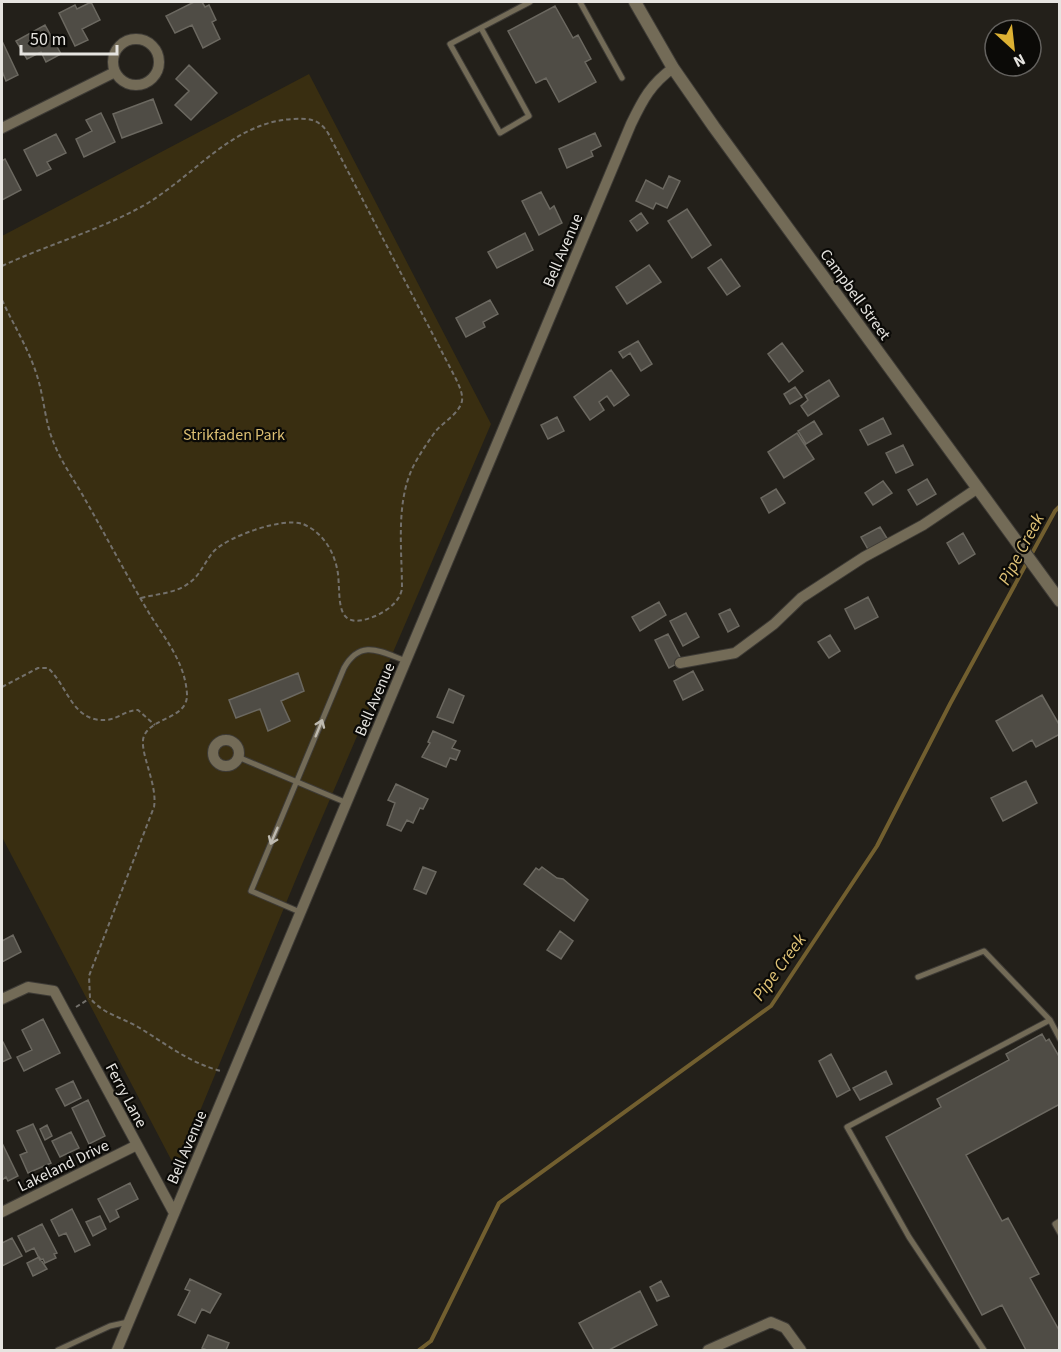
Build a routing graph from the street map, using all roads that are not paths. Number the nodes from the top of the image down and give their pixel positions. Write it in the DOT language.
graph roads {
  1 [pos="530,2"];
  2 [pos="580,2"];
  3 [pos="635,2"];
  4 [pos="481,28"];
  5 [pos="673,68"];
  6 [pos="115,72"];
  7 [pos="622,78"];
  8 [pos="2,128"];
  9 [pos="978,488"];
  10 [pos="1059,601"];
  11 [pos="406,661"];
  12 [pos="680,663"];
  13 [pos="238,757"];
  14 [pos="297,782"];
  15 [pos="347,804"];
  16 [pos="301,913"];
  17 [pos="918,977"];
  18 [pos="2,999"];
  19 [pos="1050,1020"];
  20 [pos="1059,1039"];
  21 [pos="137,1145"];
  22 [pos="2,1212"];
  23 [pos="174,1214"];
  24 [pos="1059,1221"];
  25 [pos="1059,1233"];
  26 [pos="129,1322"];
  27 [pos="58,1350"];
  28 [pos="117,1350"];
  29 [pos="708,1350"];
  30 [pos="801,1350"];
  31 [pos="984,1350"];
  1 -- 4 [label="lane"];
  2 -- 7 [label="lane"];
  3 -- 5 [label="street, Campbell Street"];
  4 -- 4 [label="lane"];
  5 -- 9 [label="street, Campbell Street"];
  5 -- 11 [label="street, Bell Avenue"];
  6 -- 6 [label="street"];
  6 -- 8 [label="street"];
  9 -- 10 [label="street, Campbell Street"];
  9 -- 12 [label="street"];
  14 -- 11 [label="lane, one-way"];
  11 -- 15 [label="street, Bell Avenue"];
  13 -- 14 [label="lane"];
  14 -- 15 [label="lane"];
  14 -- 16 [label="lane, one-way"];
  15 -- 16 [label="street, Bell Avenue"];
  16 -- 23 [label="street, Bell Avenue"];
  17 -- 19 [label="lane"];
  18 -- 21 [label="street, Ferry Lane"];
  19 -- 20 [label="lane"];
  19 -- 31 [label="lane"];
  21 -- 22 [label="street, Lakeland Drive"];
  21 -- 23 [label="street, Ferry Lane"];
  23 -- 26 [label="street, Bell Avenue"];
  24 -- 25 [label="lane"];
  26 -- 27 [label="lane"];
  26 -- 28 [label="street, Bell Avenue"];
  29 -- 30 [label="street"];
}
